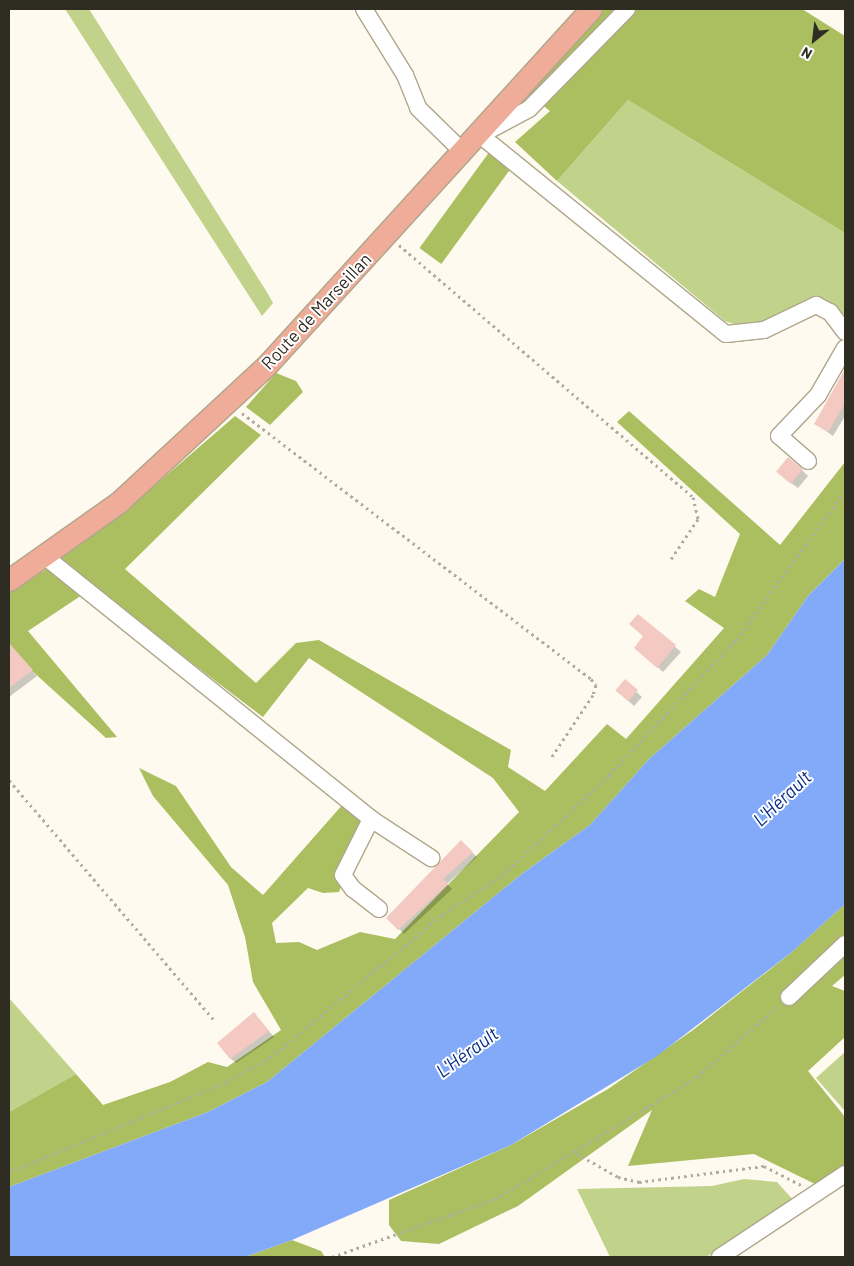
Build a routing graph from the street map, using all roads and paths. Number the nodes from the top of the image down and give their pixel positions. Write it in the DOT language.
graph roads {
  1 [pos="364,9"];
  2 [pos="592,9"];
  3 [pos="627,9"];
  4 [pos="480,135"];
  5 [pos="463,152"];
  6 [pos="387,234"];
  7 [pos="845,332"];
  8 [pos="845,348"];
  9 [pos="228,402"];
  10 [pos="808,460"];
  11 [pos="845,491"];
  12 [pos="43,555"];
  13 [pos="671,559"];
  14 [pos="9,580"];
  15 [pos="551,758"];
  16 [pos="9,780"];
  17 [pos="372,819"];
  18 [pos="431,858"];
  19 [pos="379,909"];
  20 [pos="845,944"];
  21 [pos="789,997"];
  22 [pos="216,1021"];
  23 [pos="576,1153"];
  24 [pos="9,1172"];
  25 [pos="845,1174"];
  26 [pos="815,1195"];
  27 [pos="332,1257"];
  28 [pos="720,1257"];
  1 -- 5 [label="street"];
  2 -- 4 [label="main road, Route de Marseillan"];
  3 -- 4 [label="street"];
  4 -- 5 [label="main road, Route de Marseillan"];
  4 -- 7 [label="street"];
  5 -- 6 [label="main road, Route de Marseillan"];
  6 -- 9 [label="main road, Route de Marseillan"];
  6 -- 13 [label="path"];
  8 -- 10 [label="street"];
  9 -- 12 [label="main road, Route de Marseillan"];
  9 -- 15 [label="path"];
  11 -- 24 [label="path"];
  12 -- 14 [label="main road, Route de Marseillan"];
  12 -- 17 [label="street"];
  16 -- 22 [label="path"];
  17 -- 18 [label="street"];
  17 -- 19 [label="street"];
  20 -- 21 [label="street"];
  21 -- 23 [label="path"];
  23 -- 26 [label="path"];
  23 -- 27 [label="path"];
  25 -- 26 [label="street"];
  26 -- 28 [label="street"];
}
